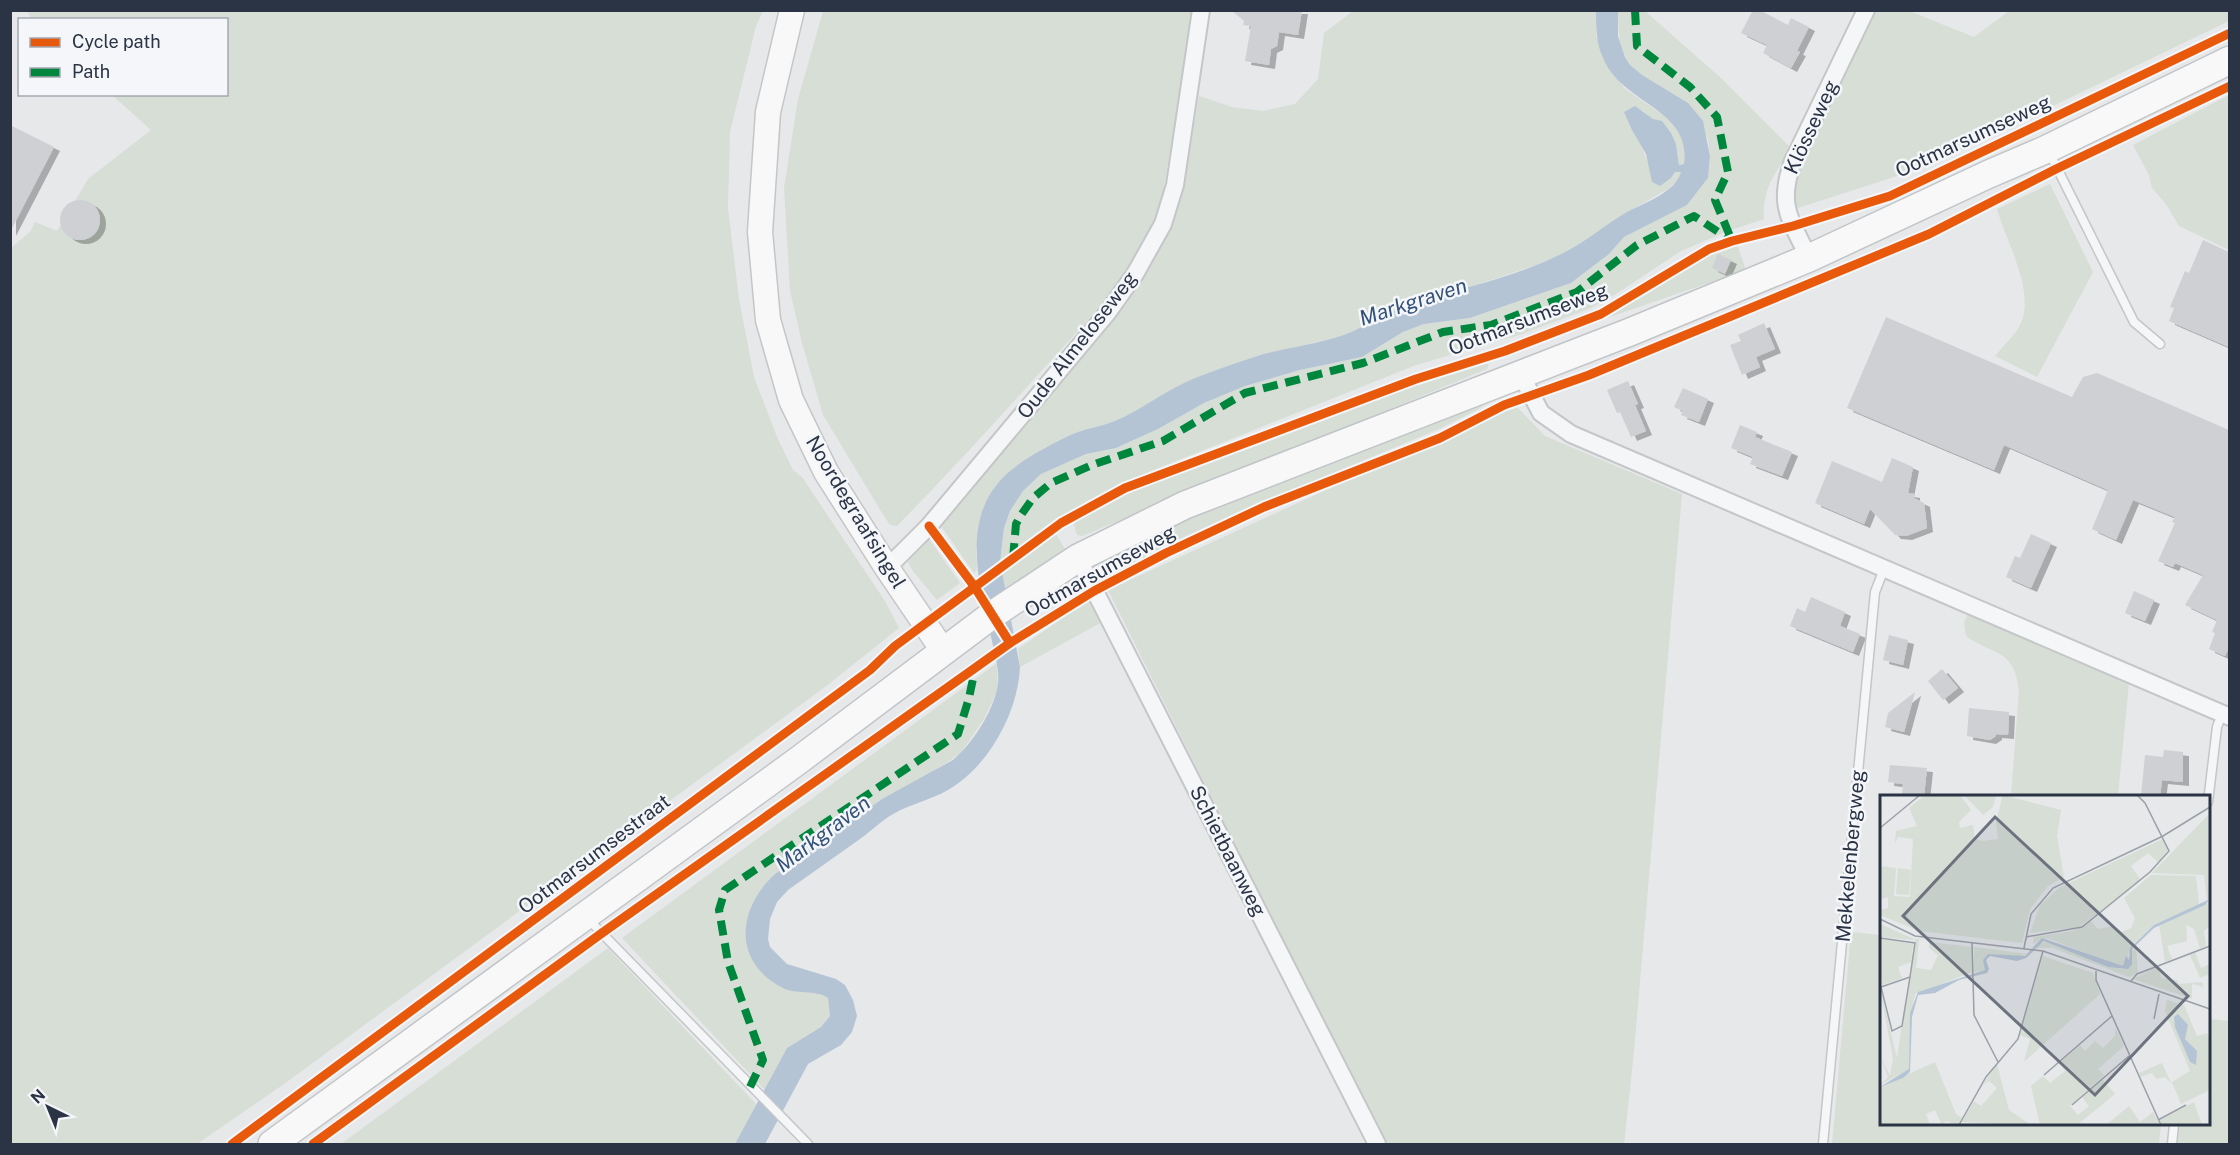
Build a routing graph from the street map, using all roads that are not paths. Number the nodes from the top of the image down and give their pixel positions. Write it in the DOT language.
graph roads {
  1 [pos="792,10"];
  2 [pos="1201,10"];
  3 [pos="1866,10"];
  4 [pos="2229,60"];
  5 [pos="2048,149"];
  6 [pos="1809,258"];
  7 [pos="2160,344"];
  8 [pos="1520,374"];
  9 [pos="1078,558"];
  10 [pos="887,568"];
  11 [pos="1884,569"];
  12 [pos="944,651"];
  13 [pos="2226,716"];
  14 [pos="2209,795"];
  15 [pos="585,916"];
  16 [pos="2174,1125"];
  17 [pos="284,1139"];
  18 [pos="808,1144"];
  19 [pos="1377,1144"];
  20 [pos="1823,1144"];
  21 [pos="2172,1144"];
  1 -- 10 [label="main road, Noordegraafsingel"];
  2 -- 10 [label="street, Oude Almeloseweg"];
  3 -- 6 [label="street, Klösseweg"];
  4 -- 5 [label="main road, Ootmarsumseweg"];
  5 -- 6 [label="main road, Ootmarsumseweg"];
  5 -- 7 [label="lane"];
  6 -- 8 [label="main road, Ootmarsumseweg"];
  8 -- 9 [label="main road, Ootmarsumseweg"];
  8 -- 11 [label="street"];
  9 -- 12 [label="main road, Ootmarsumseweg"];
  9 -- 19 [label="street, Schietbaanweg"];
  10 -- 12 [label="main road, Noordegraafsingel"];
  11 -- 13 [label="street"];
  11 -- 20 [label="lane, Mekkelenbergweg"];
  12 -- 15 [label="main road"];
  13 -- 14 [label="lane"];
  15 -- 17 [label="main road"];
  15 -- 18 [label="lane"];
  16 -- 21 [label="lane"];
}
